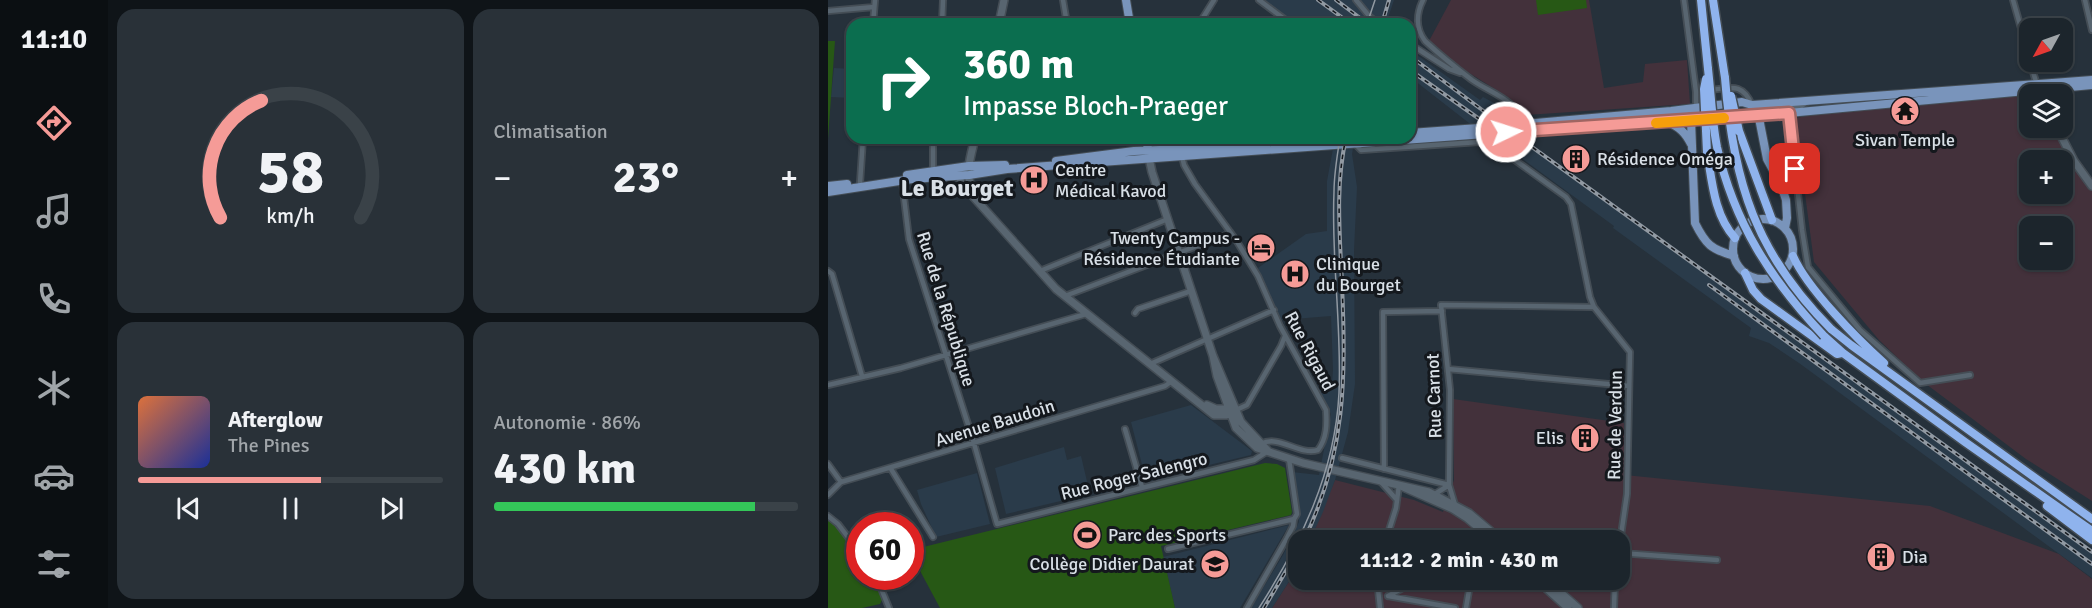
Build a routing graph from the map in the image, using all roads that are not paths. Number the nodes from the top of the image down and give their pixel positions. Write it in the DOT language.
graph roads {
  1 [pos="875,0"];
  2 [pos="943,0"];
  3 [pos="1004,0"];
  4 [pos="1063,0"];
  5 [pos="1126,0"];
  6 [pos="1214,0"];
  7 [pos="1258,0"];
  8 [pos="1356,0"];
  9 [pos="1423,0"];
  10 [pos="1684,0"];
  11 [pos="1701,0"];
  12 [pos="1713,0"];
  13 [pos="2013,0"];
  14 [pos="2085,0"];
  15 [pos="874,7"];
  16 [pos="828,11"];
  17 [pos="873,18"];
  18 [pos="942,18"];
  19 [pos="1000,18"];
  20 [pos="1066,18"];
  21 [pos="1129,18"];
  22 [pos="1204,18"];
  23 [pos="1284,18"];
  24 [pos="1371,18"];
  25 [pos="2019,22"];
  26 [pos="2092,30"];
  27 [pos="1416,48"];
  28 [pos="1708,69"];
  29 [pos="1467,76"];
  30 [pos="1725,78"];
  31 [pos="2092,80"];
  32 [pos="2069,84"];
  33 [pos="2092,85"];
  34 [pos="2073,86"];
  35 [pos="2019,90"];
  36 [pos="2019,91"];
  37 [pos="1696,92"];
  38 [pos="1809,101"];
  39 [pos="1752,105"];
  40 [pos="1789,113"];
  41 [pos="1694,114"];
  42 [pos="1759,115"];
  43 [pos="1666,122"];
  44 [pos="1525,127"];
  45 [pos="1482,131"];
  46 [pos="1416,133"];
  47 [pos="1416,137"];
  48 [pos="2062,138"];
  49 [pos="863,144"];
  50 [pos="933,144"];
  51 [pos="974,144"];
  52 [pos="1147,144"];
  53 [pos="1254,144"];
  54 [pos="1341,144"];
  55 [pos="1355,144"];
  56 [pos="1692,146"];
  57 [pos="1148,154"];
  58 [pos="1182,156"];
  59 [pos="933,170"];
  60 [pos="969,170"];
  61 [pos="959,175"];
  62 [pos="902,181"];
  63 [pos="860,183"];
  64 [pos="828,186"];
  65 [pos="2092,186"];
  66 [pos="828,192"];
  67 [pos="977,199"];
  68 [pos="1168,219"];
  69 [pos="1772,220"];
  70 [pos="1785,228"];
  71 [pos="1231,233"];
  72 [pos="1736,238"];
  73 [pos="1178,252"];
  74 [pos="1734,256"];
  75 [pos="1793,256"];
  76 [pos="828,271"];
  77 [pos="1040,271"];
  78 [pos="1745,273"];
  79 [pos="1191,291"];
  80 [pos="1064,297"];
  81 [pos="1594,307"];
  82 [pos="1274,310"];
  83 [pos="1442,311"];
  84 [pos="1135,313"];
  85 [pos="1086,314"];
  86 [pos="1285,336"];
  87 [pos="1207,340"];
  88 [pos="1843,353"];
  89 [pos="944,355"];
  90 [pos="1150,364"];
  91 [pos="1448,369"];
  92 [pos="1887,371"];
  93 [pos="1970,375"];
  94 [pos="862,376"];
  95 [pos="1172,381"];
  96 [pos="828,385"];
  97 [pos="1629,386"];
  98 [pos="1232,411"];
  99 [pos="1125,429"];
  100 [pos="974,444"];
  101 [pos="1261,444"];
  102 [pos="1268,451"];
  103 [pos="1342,458"];
  104 [pos="1288,459"];
  105 [pos="828,464"];
  106 [pos="891,468"];
  107 [pos="1384,469"];
  108 [pos="1379,480"];
  109 [pos="842,482"];
  110 [pos="1399,485"];
  111 [pos="2026,485"];
  112 [pos="1449,486"];
  113 [pos="1142,487"];
  114 [pos="1435,494"];
  115 [pos="828,495"];
  116 [pos="1397,500"];
  117 [pos="1455,505"];
  118 [pos="828,516"];
  119 [pos="1294,519"];
  120 [pos="2092,519"];
  121 [pos="1004,522"];
  122 [pos="1389,530"];
  123 [pos="1481,530"];
  124 [pos="1488,530"];
  125 [pos="1622,530"];
  126 [pos="2092,531"];
  127 [pos="846,535"];
  128 [pos="933,537"];
  129 [pos="2092,540"];
  130 [pos="1168,549"];
  131 [pos="1630,554"];
  132 [pos="1718,560"];
  133 [pos="882,590"];
  134 [pos="1378,590"];
  135 [pos="1399,590"];
  136 [pos="1469,590"];
  137 [pos="1548,590"];
  138 [pos="1558,590"];
  139 [pos="1614,590"];
  140 [pos="1613,601"];
  141 [pos="889,608"];
  142 [pos="1246,608"];
  143 [pos="1380,608"];
  144 [pos="1455,608"];
  145 [pos="1466,608"];
  146 [pos="1568,608"];
  147 [pos="1578,608"];
  148 [pos="1608,608"];
  149 [pos="1614,608"];
  1 -- 15 [label="street"];
  2 -- 18 [label="street"];
  3 -- 19 [label="main road"];
  4 -- 20 [label="street"];
  5 -- 21 [label="main road"];
  6 -- 22 [label="street"];
  7 -- 23 [label="street"];
  8 -- 24 [label="street"];
  9 -- 29 [label="street"];
  10 -- 37 [label="street"];
  11 -- 28 [label="highway"];
  12 -- 30 [label="highway"];
  13 -- 25 [label="street"];
  14 -- 26 [label="street"];
  15 -- 16 [label="street"];
  15 -- 17 [label="street"];
  27 -- 29 [label="street"];
  28 -- 72 [label="highway, bridge"];
  28 -- 88 [label="highway, bridge"];
  29 -- 44 [label="street"];
  30 -- 69 [label="highway, bridge"];
  30 -- 92 [label="highway, bridge"];
  31 -- 32 [label="main road"];
  33 -- 34 [label="main road"];
  35 -- 38 [label="main road"];
  36 -- 40 [label="main road"];
  37 -- 39 [label="street"];
  37 -- 41 [label="street"];
  38 -- 39 [label="main road"];
  38 -- 40 [label="street"];
  39 -- 41 [label="main road"];
  39 -- 42 [label="main road"];
  40 -- 42 [label="main road"];
  40 -- 93 [label="street"];
  41 -- 42 [label="main road"];
  41 -- 43 [label="main road"];
  41 -- 44 [label="main road"];
  41 -- 56 [label="main road"];
  42 -- 70 [label="main road"];
  43 -- 44 [label="main road"];
  43 -- 56 [label="main road"];
  44 -- 45 [label="main road, bridge"];
  45 -- 46 [label="main road"];
  45 -- 47 [label="main road"];
  48 -- 65 [label="main road"];
  49 -- 63 [label="street"];
  50 -- 59 [label="street"];
  51 -- 60 [label="main road"];
  52 -- 57 [label="main road"];
  53 -- 57 [label="main road"];
  54 -- 58 [label="main road"];
  55 -- 81 [label="street, Rue de Verdun"];
  56 -- 74 [label="main road"];
  57 -- 58 [label="main road"];
  57 -- 60 [label="main road"];
  57 -- 68 [label="main road"];
  58 -- 71 [label="street, Rue Rigaud"];
  59 -- 60 [label="main road"];
  59 -- 63 [label="main road"];
  60 -- 61 [label="main road"];
  60 -- 67 [label="main road"];
  61 -- 62 [label="main road"];
  61 -- 67 [label="main road"];
  62 -- 66 [label="main road"];
  62 -- 89 [label="street, Rue de la République"];
  63 -- 64 [label="main road"];
  67 -- 77 [label="main road"];
  68 -- 73 [label="main road"];
  68 -- 77 [label="street"];
  69 -- 70 [label="main road"];
  69 -- 72 [label="main road"];
  70 -- 75 [label="main road"];
  71 -- 73 [label="street"];
  71 -- 82 [label="street, Rue Rigaud"];
  72 -- 74 [label="main road"];
  73 -- 79 [label="main road"];
  73 -- 80 [label="street"];
  74 -- 78 [label="main road"];
  75 -- 78 [label="main road"];
  75 -- 92 [label="highway"];
  76 -- 94 [label="street"];
  77 -- 80 [label="main road"];
  78 -- 88 [label="highway"];
  79 -- 84 [label="street"];
  79 -- 87 [label="main road"];
  80 -- 85 [label="main road"];
  81 -- 83 [label="street, Rue Carnot"];
  81 -- 97 [label="street, Rue de Verdun"];
  82 -- 86 [label="street, Rue Rigaud"];
  82 -- 87 [label="street"];
  83 -- 91 [label="street, Rue Carnot"];
  83 -- 107 [label="street"];
  85 -- 89 [label="street"];
  85 -- 90 [label="main road"];
  86 -- 98 [label="street"];
  86 -- 101 [label="street, Rue Rigaud"];
  87 -- 90 [label="street"];
  87 -- 98 [label="main road"];
  88 -- 111 [label="highway"];
  89 -- 94 [label="street"];
  89 -- 100 [label="street, Rue de la République"];
  90 -- 95 [label="main road"];
  91 -- 97 [label="street"];
  91 -- 112 [label="street, Rue Carnot"];
  92 -- 120 [label="highway"];
  94 -- 96 [label="street"];
  95 -- 98 [label="main road"];
  95 -- 100 [label="street, Avenue Baudoin"];
  97 -- 125 [label="street, Rue de Verdun"];
  98 -- 101 [label="main road"];
  98 -- 102 [label="main road"];
  99 -- 113 [label="street"];
  100 -- 106 [label="street, Avenue Baudoin"];
  100 -- 121 [label="street, Rue de la République"];
  101 -- 102 [label="main road"];
  102 -- 104 [label="main road"];
  102 -- 113 [label="street, Rue Roger Salengro"];
  103 -- 107 [label="street"];
  104 -- 108 [label="main road"];
  104 -- 119 [label="street"];
  105 -- 109 [label="street"];
  106 -- 109 [label="street, Avenue Baudoin"];
  106 -- 128 [label="street"];
  107 -- 112 [label="street"];
  108 -- 110 [label="main road"];
  108 -- 116 [label="street"];
  109 -- 115 [label="street, Avenue Baudoin"];
  110 -- 114 [label="main road"];
  110 -- 116 [label="street"];
  110 -- 123 [label="main road"];
  111 -- 126 [label="highway"];
  111 -- 129 [label="highway"];
  112 -- 114 [label="street"];
  112 -- 117 [label="street, Rue Carnot"];
  113 -- 121 [label="street, Rue Roger Salengro"];
  114 -- 117 [label="main road"];
  116 -- 122 [label="street"];
  117 -- 124 [label="main road"];
  118 -- 127 [label="street"];
  119 -- 130 [label="street"];
  119 -- 142 [label="street"];
  131 -- 132 [label="street"];
  133 -- 141 [label="street"];
  134 -- 143 [label="street"];
  135 -- 144 [label="street"];
  136 -- 145 [label="street"];
  137 -- 146 [label="main road"];
  138 -- 147 [label="main road"];
  139 -- 140 [label="street"];
  140 -- 148 [label="street"];
  140 -- 149 [label="street"];
}
